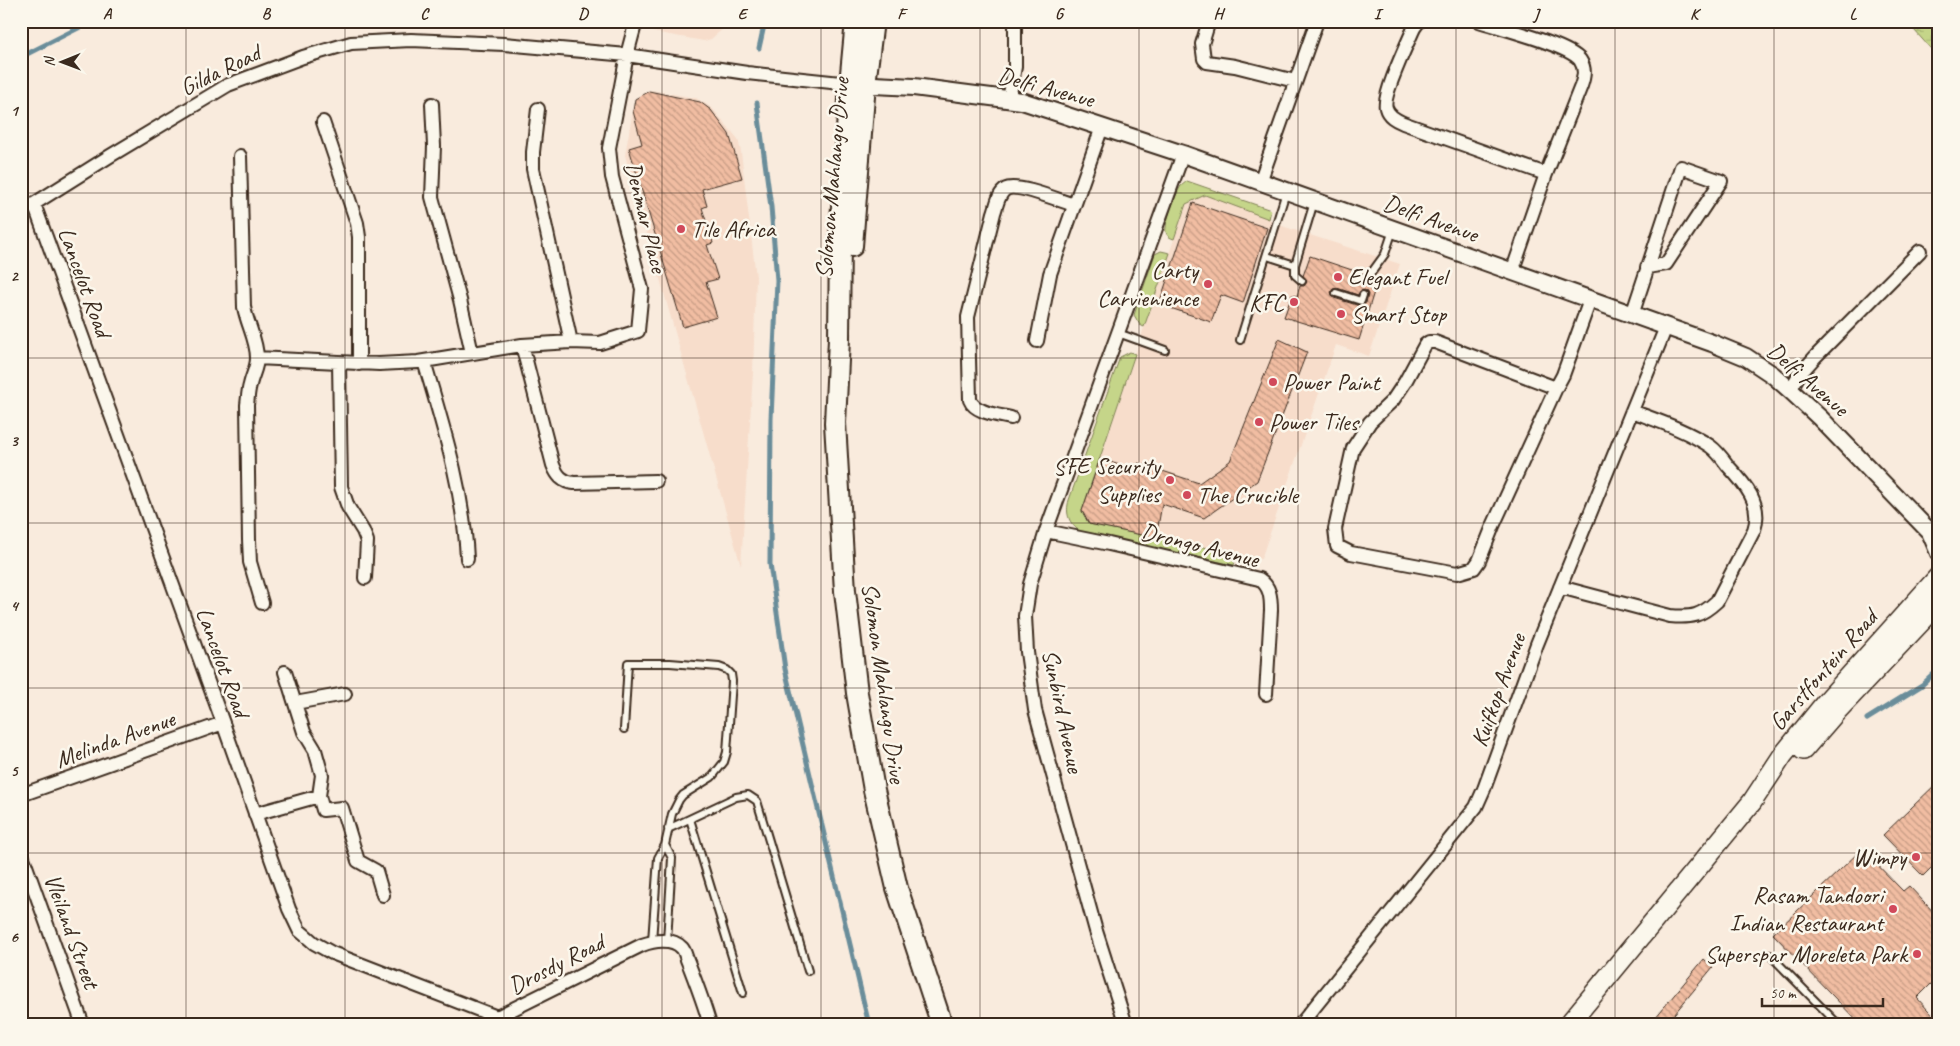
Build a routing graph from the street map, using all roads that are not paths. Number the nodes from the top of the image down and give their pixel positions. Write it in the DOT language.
graph roads {
  1 [pos="636,21"];
  2 [pos="856,21"];
  3 [pos="872,21"];
  4 [pos="1015,21"];
  5 [pos="1209,21"];
  6 [pos="1317,21"];
  7 [pos="1419,21"];
  8 [pos="1479,21"];
  9 [pos="627,55"];
  10 [pos="1295,81"];
  11 [pos="857,84"];
  12 [pos="1009,99"];
  13 [pos="432,104"];
  14 [pos="538,109"];
  15 [pos="323,122"];
  16 [pos="1102,127"];
  17 [pos="1183,154"];
  18 [pos="240,156"];
  19 [pos="1546,174"];
  20 [pos="1260,182"];
  21 [pos="1287,191"];
  22 [pos="1315,201"];
  23 [pos="34,204"];
  24 [pos="1074,205"];
  25 [pos="21,212"];
  26 [pos="1393,230"];
  27 [pos="1920,251"];
  28 [pos="1267,256"];
  29 [pos="1295,265"];
  30 [pos="1648,267"];
  31 [pos="1512,272"];
  32 [pos="1369,276"];
  33 [pos="1302,281"];
  34 [pos="1336,292"];
  35 [pos="1363,295"];
  36 [pos="1590,300"];
  37 [pos="1632,315"];
  38 [pos="1666,327"];
  39 [pos="1118,332"];
  40 [pos="1240,340"];
  41 [pos="1037,341"];
  42 [pos="571,342"];
  43 [pos="522,345"];
  44 [pos="1165,350"];
  45 [pos="472,353"];
  46 [pos="257,358"];
  47 [pos="424,361"];
  48 [pos="339,362"];
  49 [pos="359,364"];
  50 [pos="1556,388"];
  51 [pos="1790,390"];
  52 [pos="1632,410"];
  53 [pos="1012,418"];
  54 [pos="656,481"];
  55 [pos="1046,531"];
  56 [pos="1934,534"];
  57 [pos="1939,553"];
  58 [pos="467,559"];
  59 [pos="1939,576"];
  60 [pos="365,578"];
  61 [pos="1560,587"];
  62 [pos="262,603"];
  63 [pos="1938,606"];
  64 [pos="286,672"];
  65 [pos="345,694"];
  66 [pos="1266,694"];
  67 [pos="295,703"];
  68 [pos="223,723"];
  69 [pos="624,729"];
  70 [pos="21,795"];
  71 [pos="318,796"];
  72 [pos="1752,802"];
  73 [pos="255,814"];
  74 [pos="690,819"];
  75 [pos="668,829"];
  76 [pos="665,845"];
  77 [pos="21,852"];
  78 [pos="382,895"];
  79 [pos="667,941"];
  80 [pos="647,943"];
  81 [pos="1770,955"];
  82 [pos="808,971"];
  83 [pos="743,993"];
  84 [pos="495,1021"];
  85 [pos="84,1025"];
  86 [pos="710,1025"];
  87 [pos="942,1025"];
  88 [pos="1126,1025"];
  89 [pos="1300,1025"];
  90 [pos="1568,1025"];
  91 [pos="1839,1025"];
  1 -- 9 [label="street, Denmar Place"];
  2 -- 11 [label="main road, Solomon Mahlangu Drive"];
  3 -- 11 [label="main road, Solomon Mahlangu Drive"];
  4 -- 12 [label="street"];
  5 -- 10 [label="street"];
  6 -- 10 [label="street"];
  7 -- 19 [label="street"];
  8 -- 19 [label="street"];
  9 -- 11 [label="street, Gilda Road"];
  9 -- 23 [label="street, Gilda Road"];
  9 -- 42 [label="street, Denmar Place"];
  10 -- 20 [label="street"];
  11 -- 12 [label="street, Delfi Avenue"];
  11 -- 87 [label="main road, Solomon Mahlangu Drive"];
  12 -- 16 [label="street, Delfi Avenue"];
  13 -- 45 [label="street"];
  14 -- 42 [label="street"];
  15 -- 49 [label="street"];
  16 -- 17 [label="street, Delfi Avenue"];
  16 -- 24 [label="street"];
  17 -- 20 [label="street, Delfi Avenue"];
  17 -- 39 [label="street, Sunbird Avenue"];
  18 -- 46 [label="street"];
  19 -- 31 [label="street"];
  20 -- 21 [label="street, Delfi Avenue"];
  21 -- 22 [label="street, Delfi Avenue"];
  21 -- 28 [label="lane"];
  22 -- 26 [label="street, Delfi Avenue"];
  22 -- 29 [label="lane"];
  23 -- 25 [label="street, Gilda Road"];
  23 -- 68 [label="street, Lancelot Road"];
  24 -- 41 [label="street"];
  24 -- 53 [label="street"];
  26 -- 31 [label="street, Delfi Avenue"];
  26 -- 32 [label="lane"];
  27 -- 51 [label="street"];
  28 -- 29 [label="lane"];
  28 -- 40 [label="lane"];
  29 -- 33 [label="lane"];
  30 -- 30 [label="street"];
  30 -- 37 [label="street"];
  31 -- 36 [label="street, Delfi Avenue"];
  34 -- 35 [label="lane"];
  36 -- 37 [label="street, Delfi Avenue"];
  36 -- 50 [label="street"];
  37 -- 38 [label="street, Delfi Avenue"];
  38 -- 51 [label="street, Delfi Avenue"];
  38 -- 52 [label="street, Kuifkop Avenue"];
  39 -- 44 [label="lane"];
  39 -- 55 [label="street, Sunbird Avenue"];
  42 -- 43 [label="street"];
  43 -- 45 [label="street"];
  43 -- 54 [label="street"];
  45 -- 47 [label="street"];
  46 -- 48 [label="street"];
  46 -- 62 [label="street"];
  47 -- 49 [label="street"];
  47 -- 58 [label="street"];
  48 -- 49 [label="street"];
  48 -- 60 [label="street"];
  50 -- 50 [label="street"];
  51 -- 56 [label="street, Delfi Avenue"];
  52 -- 61 [label="street, Kuifkop Avenue"];
  52 -- 61 [label="street"];
  55 -- 66 [label="street, Drongo Avenue"];
  55 -- 88 [label="street, Sunbird Avenue"];
  56 -- 57 [label="street, Delfi Avenue"];
  59 -- 72 [label="main road, Garstfontein Road"];
  61 -- 89 [label="street, Kuifkop Avenue"];
  63 -- 72 [label="main road, Garstfontein Road"];
  64 -- 67 [label="street"];
  65 -- 67 [label="street"];
  67 -- 71 [label="street"];
  68 -- 70 [label="street, Melinda Avenue"];
  68 -- 73 [label="street, Lancelot Road"];
  69 -- 75 [label="lane"];
  71 -- 73 [label="street"];
  71 -- 78 [label="street"];
  72 -- 90 [label="main road, Garstfontein Road"];
  73 -- 84 [label="street, Lancelot Road"];
  74 -- 75 [label="lane"];
  74 -- 82 [label="lane"];
  74 -- 83 [label="lane"];
  75 -- 76 [label="lane"];
  76 -- 79 [label="lane"];
  76 -- 80 [label="lane"];
  77 -- 85 [label="street, Vleiland Street"];
  79 -- 80 [label="street"];
  79 -- 86 [label="street"];
  80 -- 84 [label="street, Drosdy Road"];
  81 -- 91 [label="lane"];
}
